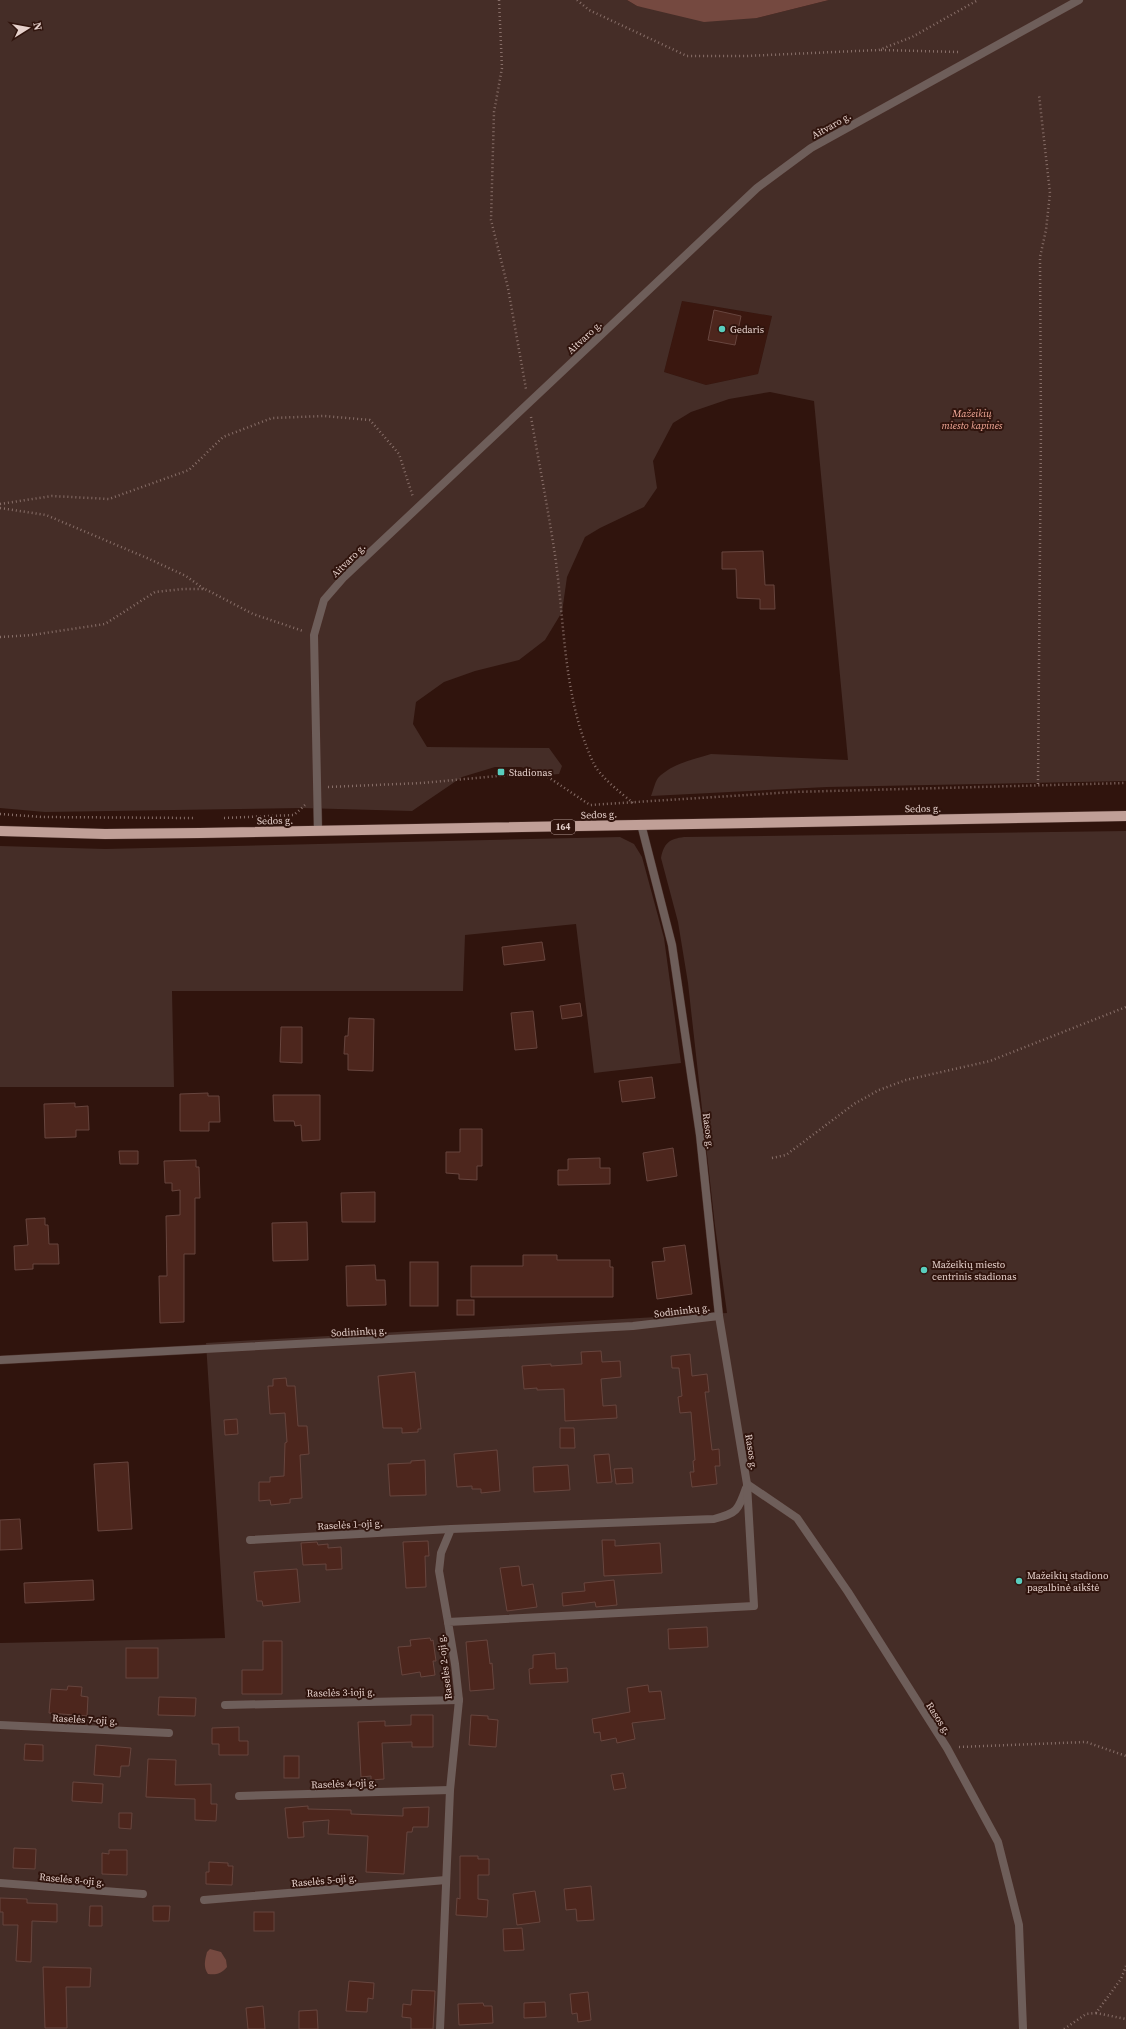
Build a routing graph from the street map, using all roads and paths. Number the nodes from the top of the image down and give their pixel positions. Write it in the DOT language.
graph roads {
  1 [pos="499,0"];
  2 [pos="577,0"];
  3 [pos="978,0"];
  4 [pos="1079,0"];
  5 [pos="879,50"];
  6 [pos="983,53"];
  7 [pos="1039,95"];
  8 [pos="528,403"];
  9 [pos="0,504"];
  10 [pos="0,508"];
  11 [pos="416,509"];
  12 [pos="205,589"];
  13 [pos="314,635"];
  14 [pos="0,637"];
  15 [pos="1126,783"];
  16 [pos="1038,784"];
  17 [pos="317,795"];
  18 [pos="633,803"];
  19 [pos="0,814"];
  20 [pos="1126,816"];
  21 [pos="195,818"];
  22 [pos="218,818"];
  23 [pos="641,824"];
  24 [pos="0,831"];
  25 [pos="318,831"];
  26 [pos="1126,1007"];
  27 [pos="772,1158"];
  28 [pos="719,1316"];
  29 [pos="0,1360"];
  30 [pos="747,1484"];
  31 [pos="451,1529"];
  32 [pos="250,1540"];
  33 [pos="448,1622"];
  34 [pos="458,1700"];
  35 [pos="225,1705"];
  36 [pos="0,1725"];
  37 [pos="169,1733"];
  38 [pos="947,1748"];
  39 [pos="1126,1756"];
  40 [pos="450,1790"];
  41 [pos="239,1796"];
  42 [pos="446,1880"];
  43 [pos="0,1883"];
  44 [pos="143,1894"];
  45 [pos="204,1900"];
  46 [pos="1126,1966"];
  47 [pos="1096,2013"];
  48 [pos="1126,2019"];
  49 [pos="440,2029"];
  50 [pos="1023,2029"];
  51 [pos="1064,2029"];
  1 -- 8 [label="path"];
  2 -- 5 [label="path"];
  3 -- 5 [label="path"];
  4 -- 6 [label="street, Aitvaro g."];
  5 -- 6 [label="path"];
  6 -- 8 [label="street, Aitvaro g."];
  7 -- 16 [label="path"];
  8 -- 11 [label="street, Aitvaro g."];
  8 -- 18 [label="path"];
  9 -- 11 [label="path"];
  10 -- 12 [label="path"];
  11 -- 13 [label="street, Aitvaro g."];
  12 -- 13 [label="path"];
  12 -- 14 [label="path"];
  13 -- 17 [label="street, Aitvaro g."];
  15 -- 16 [label="path"];
  16 -- 18 [label="path"];
  17 -- 18 [label="path"];
  17 -- 22 [label="path"];
  17 -- 25 [label="street, Aitvaro g."];
  19 -- 21 [label="path"];
  20 -- 23 [label="main road, Sedos g. / 164"];
  23 -- 25 [label="main road, Sedos g. / 164"];
  23 -- 28 [label="street, Rasos g."];
  24 -- 25 [label="main road, Sedos g. / 164"];
  26 -- 27 [label="path"];
  28 -- 29 [label="street, Sodininkų g."];
  28 -- 30 [label="street, Rasos g."];
  30 -- 31 [label="street, Raselės 1-oji g."];
  30 -- 33 [label="street, Raselės 2-oji g."];
  30 -- 38 [label="street, Rasos g."];
  31 -- 32 [label="street, Raselės 1-oji g."];
  31 -- 33 [label="street"];
  33 -- 34 [label="street, Raselės 2-oji g."];
  34 -- 35 [label="street, Raselės 3-ioji g."];
  34 -- 40 [label="street, Raselės 2-oji g."];
  36 -- 37 [label="street, Raselės 7-oji g."];
  38 -- 39 [label="path"];
  38 -- 50 [label="street, Rasos g."];
  40 -- 41 [label="street, Raselės 4-oji g."];
  40 -- 42 [label="street, Raselės 2-oji g."];
  42 -- 45 [label="street, Raselės 5-oji g."];
  42 -- 49 [label="street, Raselės 2-oji g."];
  43 -- 44 [label="street, Raselės 8-oji g."];
  46 -- 47 [label="path"];
  47 -- 48 [label="path"];
  47 -- 51 [label="path"];
}
